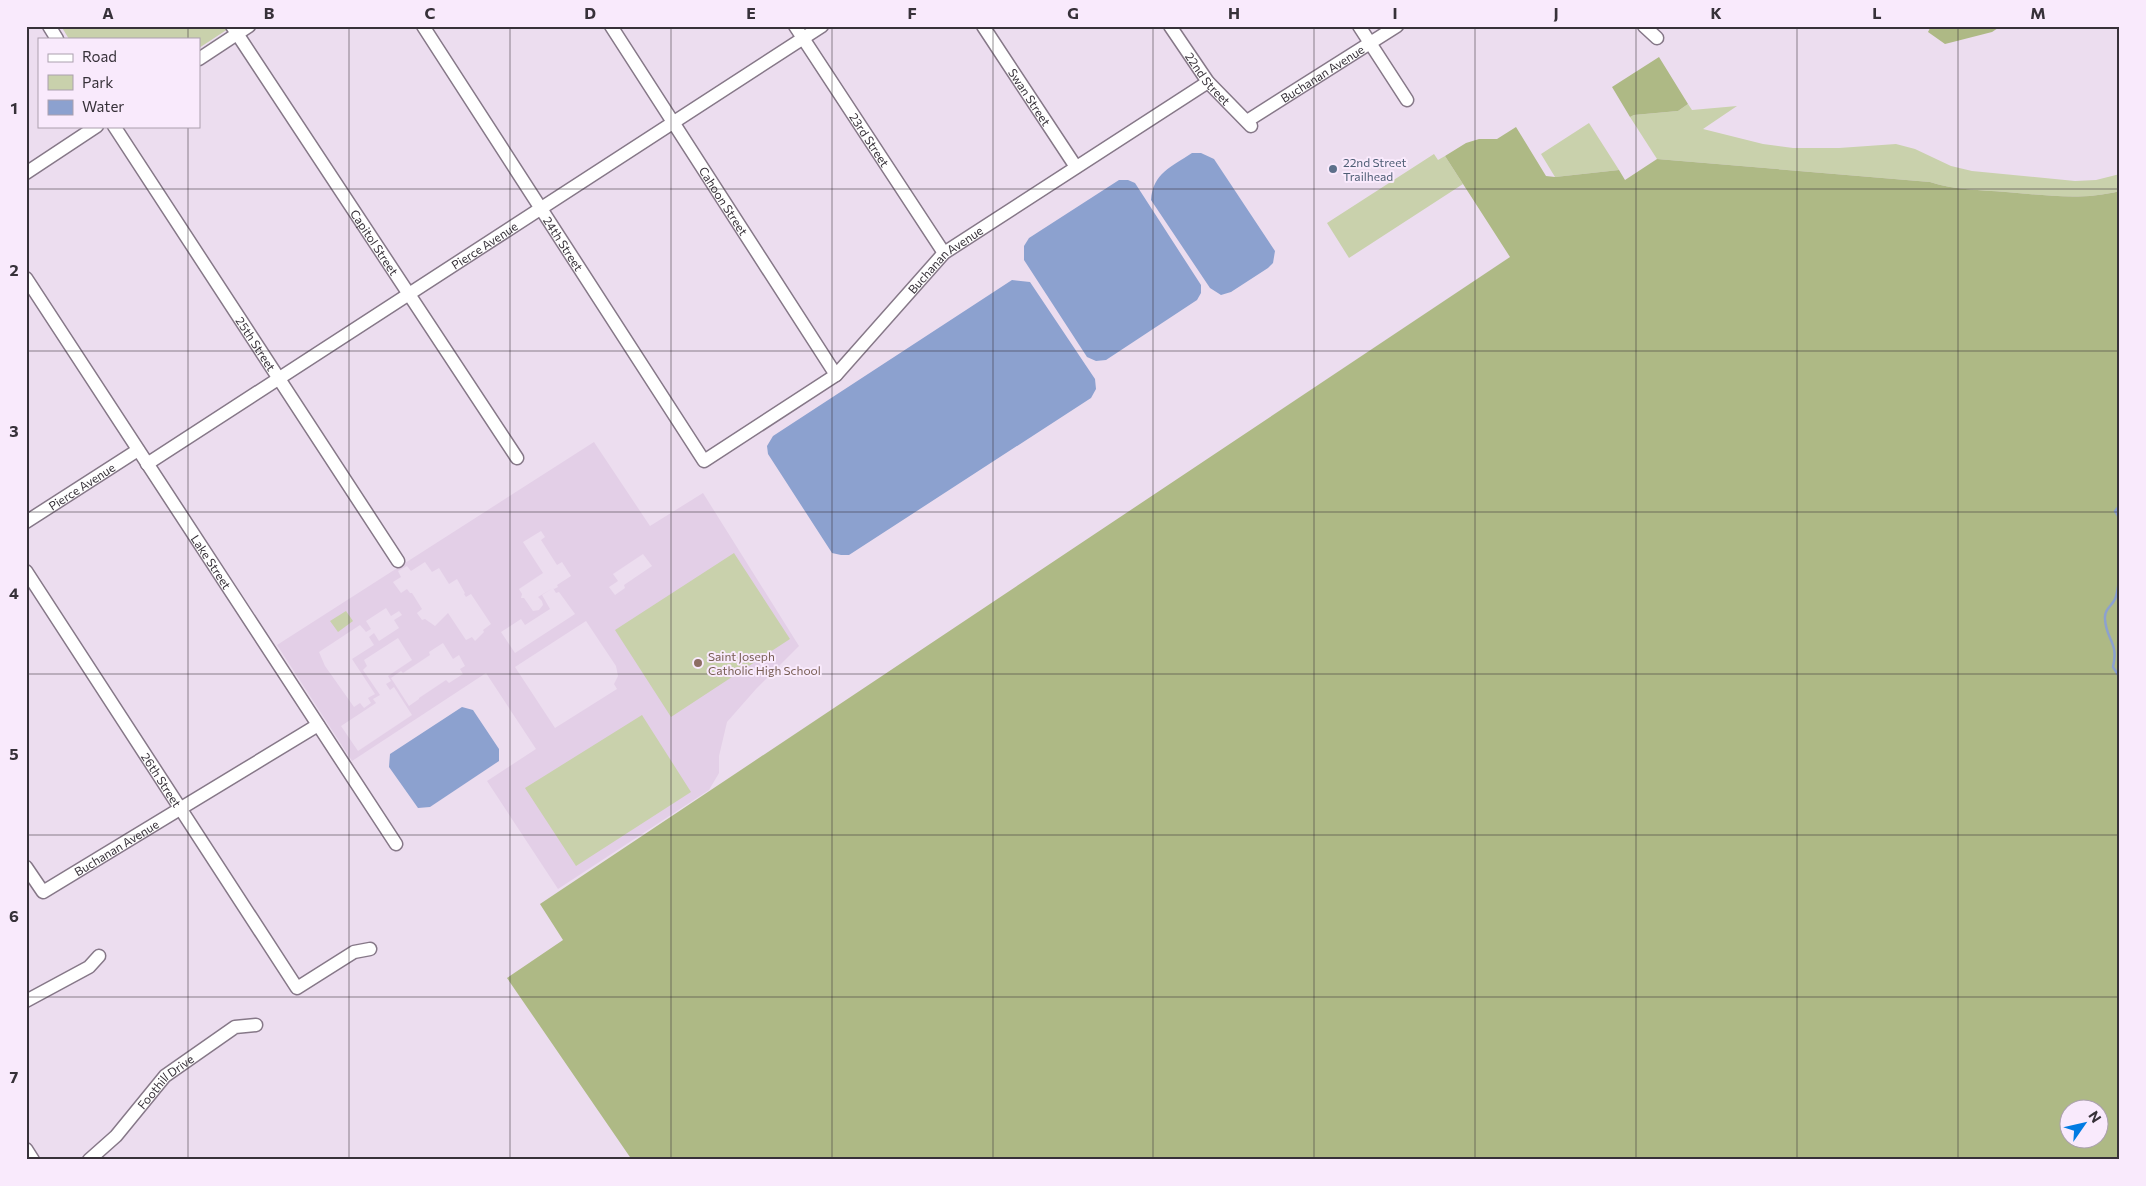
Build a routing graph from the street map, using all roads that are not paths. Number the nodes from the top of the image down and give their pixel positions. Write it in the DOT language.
graph roads {
  1 [pos="49,26"];
  2 [pos="249,26"];
  3 [pos="423,26"];
  4 [pos="611,26"];
  5 [pos="794,26"];
  6 [pos="822,26"];
  7 [pos="983,26"];
  8 [pos="1170,26"];
  9 [pos="1359,26"];
  10 [pos="1397,26"];
  11 [pos="1644,26"];
  12 [pos="235,30"];
  13 [pos="56,38"];
  14 [pos="1657,38"];
  15 [pos="803,39"];
  16 [pos="1370,43"];
  17 [pos="200,59"];
  18 [pos="1208,82"];
  19 [pos="1407,100"];
  20 [pos="673,123"];
  21 [pos="1249,123"];
  22 [pos="94,128"];
  23 [pos="115,128"];
  24 [pos="1076,167"];
  25 [pos="26,173"];
  26 [pos="540,209"];
  27 [pos="944,253"];
  28 [pos="26,278"];
  29 [pos="410,294"];
  30 [pos="836,375"];
  31 [pos="279,379"];
  32 [pos="138,450"];
  33 [pos="517,458"];
  34 [pos="704,461"];
  35 [pos="147,464"];
  36 [pos="26,522"];
  37 [pos="398,561"];
  38 [pos="26,571"];
  39 [pos="318,724"];
  40 [pos="181,809"];
  41 [pos="396,844"];
  42 [pos="26,867"];
  43 [pos="370,949"];
  44 [pos="99,956"];
  45 [pos="26,1001"];
  46 [pos="256,1025"];
  47 [pos="26,1149"];
  48 [pos="33,1160"];
  49 [pos="89,1160"];
  1 -- 13 [label="street"];
  2 -- 12 [label="street"];
  3 -- 26 [label="street, 24th Street"];
  4 -- 20 [label="street, Cahoon Street"];
  5 -- 15 [label="street, 23rd Street"];
  6 -- 15 [label="street, Pierce Avenue"];
  7 -- 24 [label="street, Swan Street"];
  8 -- 18 [label="street, 22nd Street"];
  9 -- 16 [label="street"];
  10 -- 16 [label="street, Buchanan Avenue"];
  11 -- 14 [label="street"];
  12 -- 17 [label="street"];
  12 -- 29 [label="street, Capitol Street"];
  15 -- 20 [label="street, Pierce Avenue"];
  15 -- 27 [label="street, 23rd Street"];
  16 -- 19 [label="street"];
  16 -- 21 [label="street, Buchanan Avenue"];
  18 -- 21 [label="street, 22nd Street"];
  18 -- 24 [label="street, Buchanan Avenue"];
  20 -- 26 [label="street, Pierce Avenue"];
  20 -- 30 [label="street, Cahoon Street"];
  22 -- 25 [label="street"];
  23 -- 31 [label="street, 25th Street"];
  24 -- 27 [label="street, Buchanan Avenue"];
  26 -- 29 [label="street, Pierce Avenue"];
  26 -- 34 [label="street, 24th Street"];
  27 -- 30 [label="street, Buchanan Avenue"];
  28 -- 32 [label="street, Lake Street"];
  29 -- 31 [label="street, Pierce Avenue"];
  29 -- 33 [label="street, Capitol Street"];
  30 -- 34 [label="street, Buchanan Avenue"];
  31 -- 35 [label="street, Pierce Avenue"];
  31 -- 37 [label="street, 25th Street"];
  32 -- 35 [label="street, Lake Street"];
  32 -- 36 [label="street, Pierce Avenue"];
  35 -- 39 [label="street, Lake Street"];
  38 -- 40 [label="street, 26th Street"];
  39 -- 40 [label="street, Buchanan Avenue"];
  39 -- 41 [label="street, Lake Street"];
  40 -- 42 [label="street, Buchanan Avenue"];
  40 -- 43 [label="street, 26th Street"];
  44 -- 45 [label="street"];
  46 -- 49 [label="street, Foothill Drive"];
  47 -- 48 [label="street"];
}
